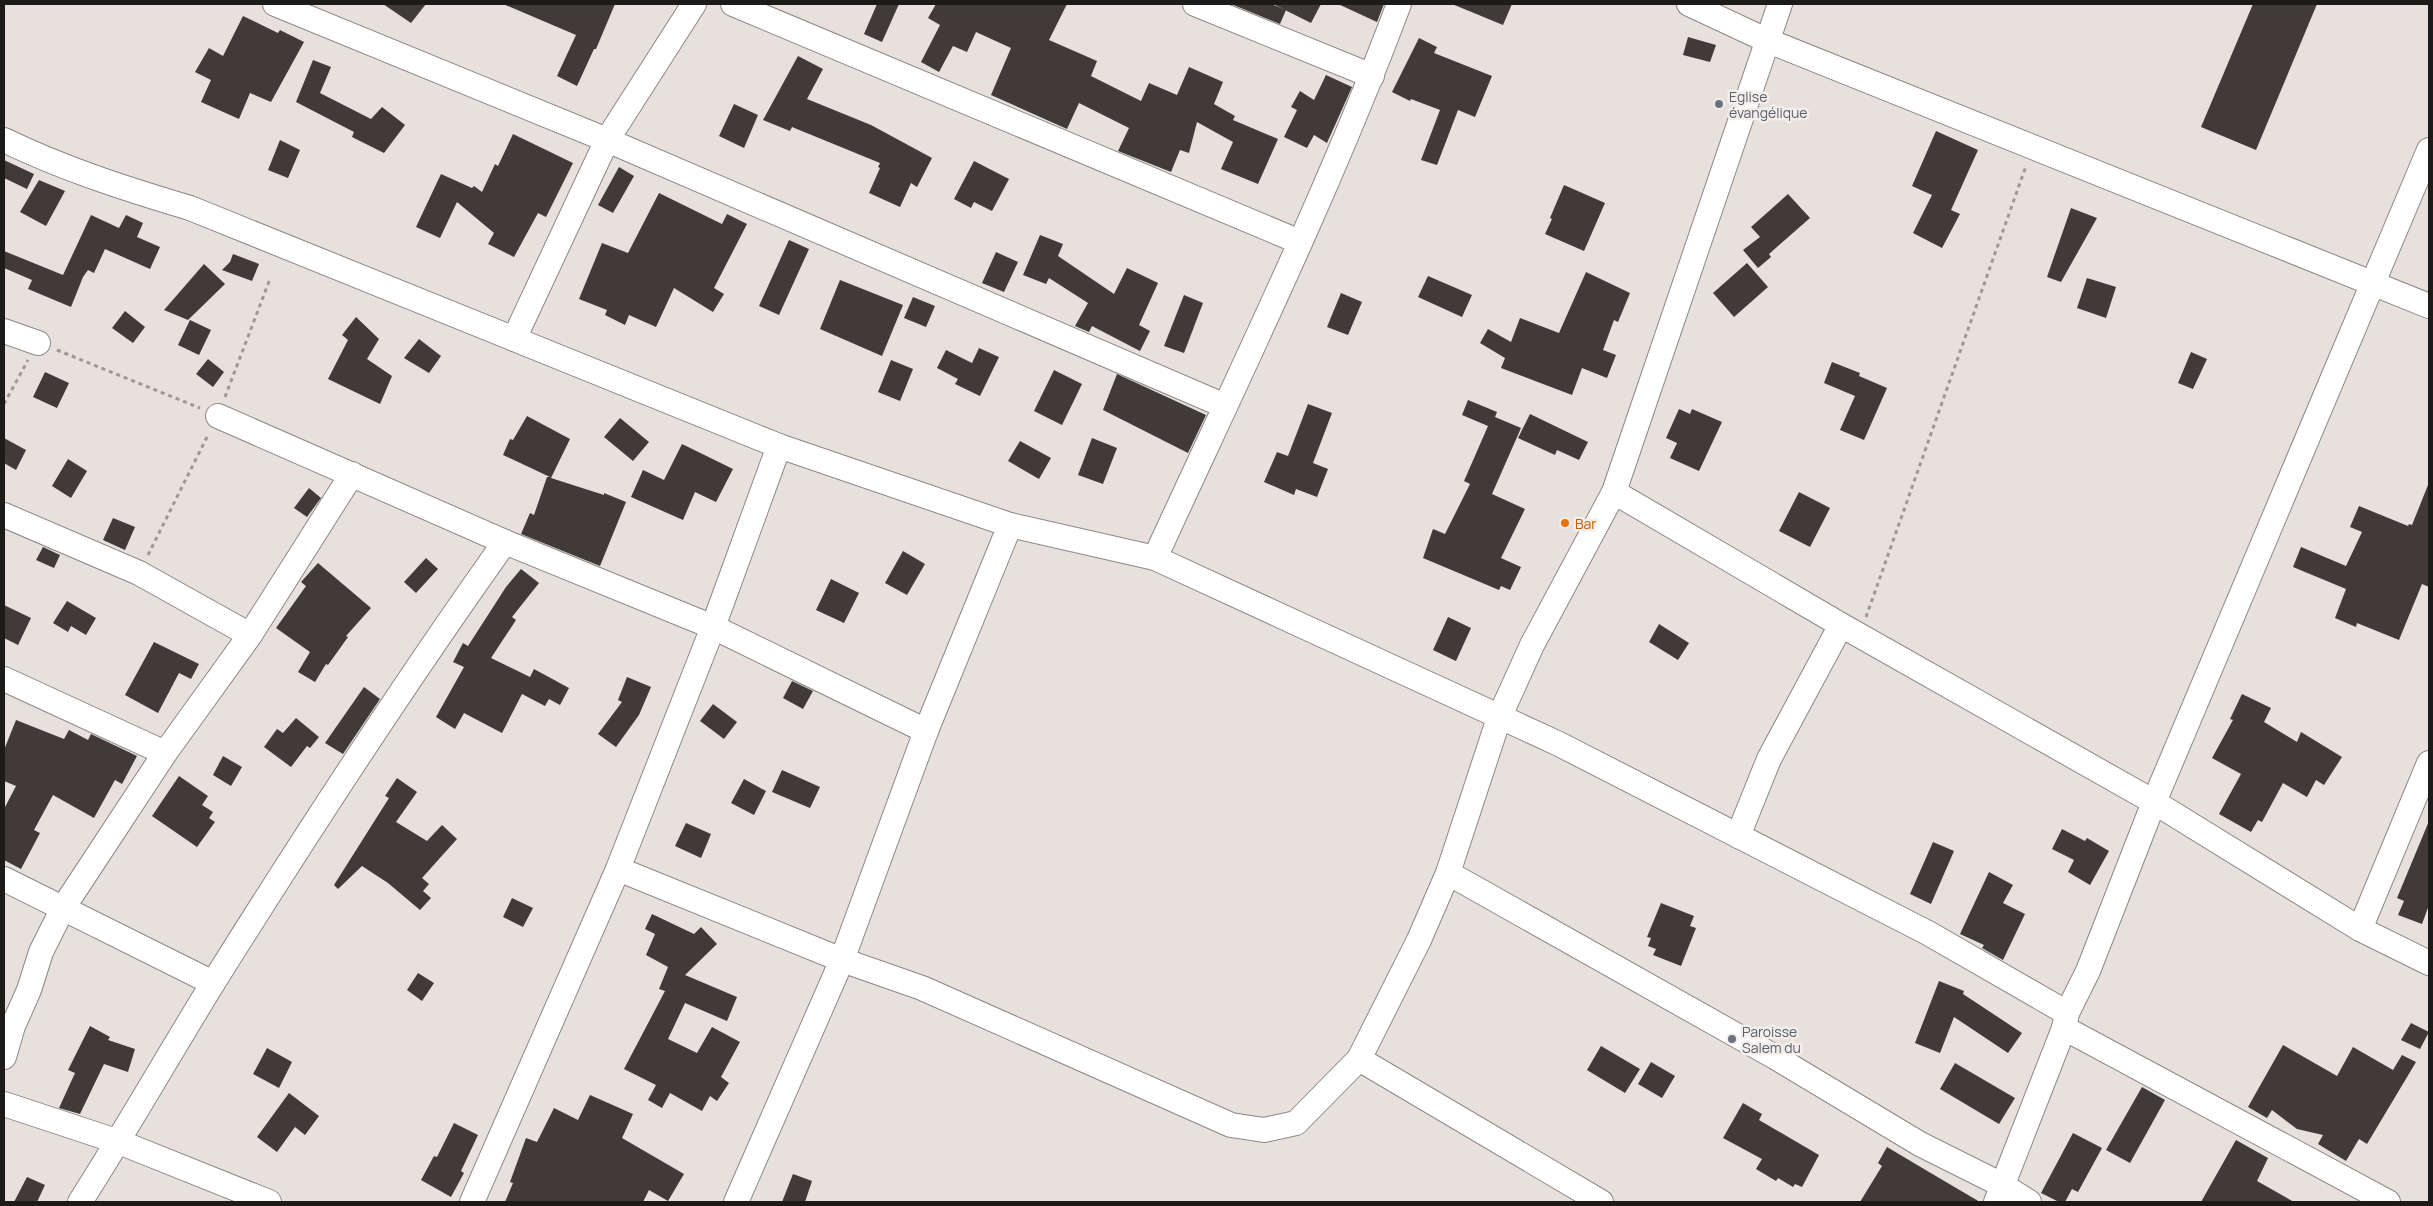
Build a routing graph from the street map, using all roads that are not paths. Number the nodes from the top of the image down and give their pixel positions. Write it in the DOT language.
graph roads {
  1 [pos="275,4"];
  2 [pos="694,4"];
  3 [pos="733,4"];
  4 [pos="1195,4"];
  5 [pos="1399,4"];
  6 [pos="1689,4"];
  7 [pos="1780,4"];
  8 [pos="1766,40"];
  9 [pos="1372,76"];
  10 [pos="4,140"];
  11 [pos="607,140"];
  12 [pos="2429,150"];
  13 [pos="1300,242"];
  14 [pos="2374,284"];
  15 [pos="2429,306"];
  16 [pos="4,330"];
  17 [pos="514,339"];
  18 [pos="38,343"];
  19 [pos="1225,406"];
  20 [pos="218,416"];
  21 [pos="780,446"];
  22 [pos="352,474"];
  23 [pos="1614,492"];
  24 [pos="4,515"];
  25 [pos="1010,525"];
  26 [pos="506,542"];
  27 [pos="1155,558"];
  28 [pos="713,627"];
  29 [pos="1850,630"];
  30 [pos="250,635"];
  31 [pos="4,679"];
  32 [pos="1499,718"];
  33 [pos="926,732"];
  34 [pos="165,753"];
  35 [pos="2429,763"];
  36 [pos="2154,802"];
  37 [pos="1738,836"];
  38 [pos="618,869"];
  39 [pos="1448,873"];
  40 [pos="4,879"];
  41 [pos="63,908"];
  42 [pos="2360,929"];
  43 [pos="842,960"];
  44 [pos="2429,963"];
  45 [pos="213,983"];
  46 [pos="2066,1020"];
  47 [pos="4,1057"];
  48 [pos="1359,1059"];
  49 [pos="4,1104"];
  50 [pos="119,1142"];
  51 [pos="1999,1194"];
  52 [pos="80,1202"];
  53 [pos="269,1202"];
  54 [pos="472,1202"];
  55 [pos="736,1202"];
  56 [pos="1601,1202"];
  57 [pos="2030,1202"];
  58 [pos="2388,1202"];
  1 -- 11 [label="street"];
  2 -- 11 [label="street"];
  3 -- 13 [label="street"];
  4 -- 9 [label="street"];
  5 -- 9 [label="street"];
  6 -- 8 [label="street"];
  7 -- 8 [label="street"];
  8 -- 14 [label="street"];
  8 -- 23 [label="street"];
  9 -- 13 [label="street"];
  10 -- 17 [label="street"];
  11 -- 17 [label="street"];
  11 -- 19 [label="street"];
  12 -- 14 [label="street"];
  13 -- 19 [label="street"];
  14 -- 15 [label="street"];
  14 -- 36 [label="street"];
  16 -- 18 [label="street"];
  17 -- 21 [label="street"];
  19 -- 27 [label="street"];
  20 -- 22 [label="street"];
  21 -- 25 [label="street"];
  21 -- 28 [label="street"];
  22 -- 26 [label="street"];
  22 -- 30 [label="street"];
  23 -- 29 [label="street"];
  23 -- 32 [label="street"];
  24 -- 30 [label="street"];
  25 -- 27 [label="street"];
  25 -- 33 [label="street"];
  26 -- 28 [label="street"];
  26 -- 45 [label="street"];
  27 -- 32 [label="street"];
  28 -- 33 [label="street"];
  28 -- 38 [label="street"];
  29 -- 36 [label="street"];
  29 -- 37 [label="street"];
  30 -- 34 [label="street"];
  31 -- 34 [label="street"];
  32 -- 37 [label="street"];
  32 -- 39 [label="street"];
  33 -- 43 [label="street"];
  34 -- 41 [label="street"];
  35 -- 42 [label="street"];
  36 -- 42 [label="street"];
  36 -- 46 [label="street"];
  37 -- 46 [label="street"];
  38 -- 43 [label="street"];
  38 -- 54 [label="street"];
  39 -- 48 [label="street"];
  39 -- 51 [label="street"];
  40 -- 41 [label="street"];
  41 -- 45 [label="street"];
  41 -- 47 [label="street"];
  42 -- 44 [label="street"];
  43 -- 48 [label="street"];
  43 -- 55 [label="street"];
  45 -- 50 [label="street"];
  46 -- 51 [label="street"];
  46 -- 58 [label="street"];
  48 -- 56 [label="street"];
  49 -- 50 [label="street"];
  50 -- 52 [label="street"];
  50 -- 53 [label="street"];
  51 -- 57 [label="street"];
}
